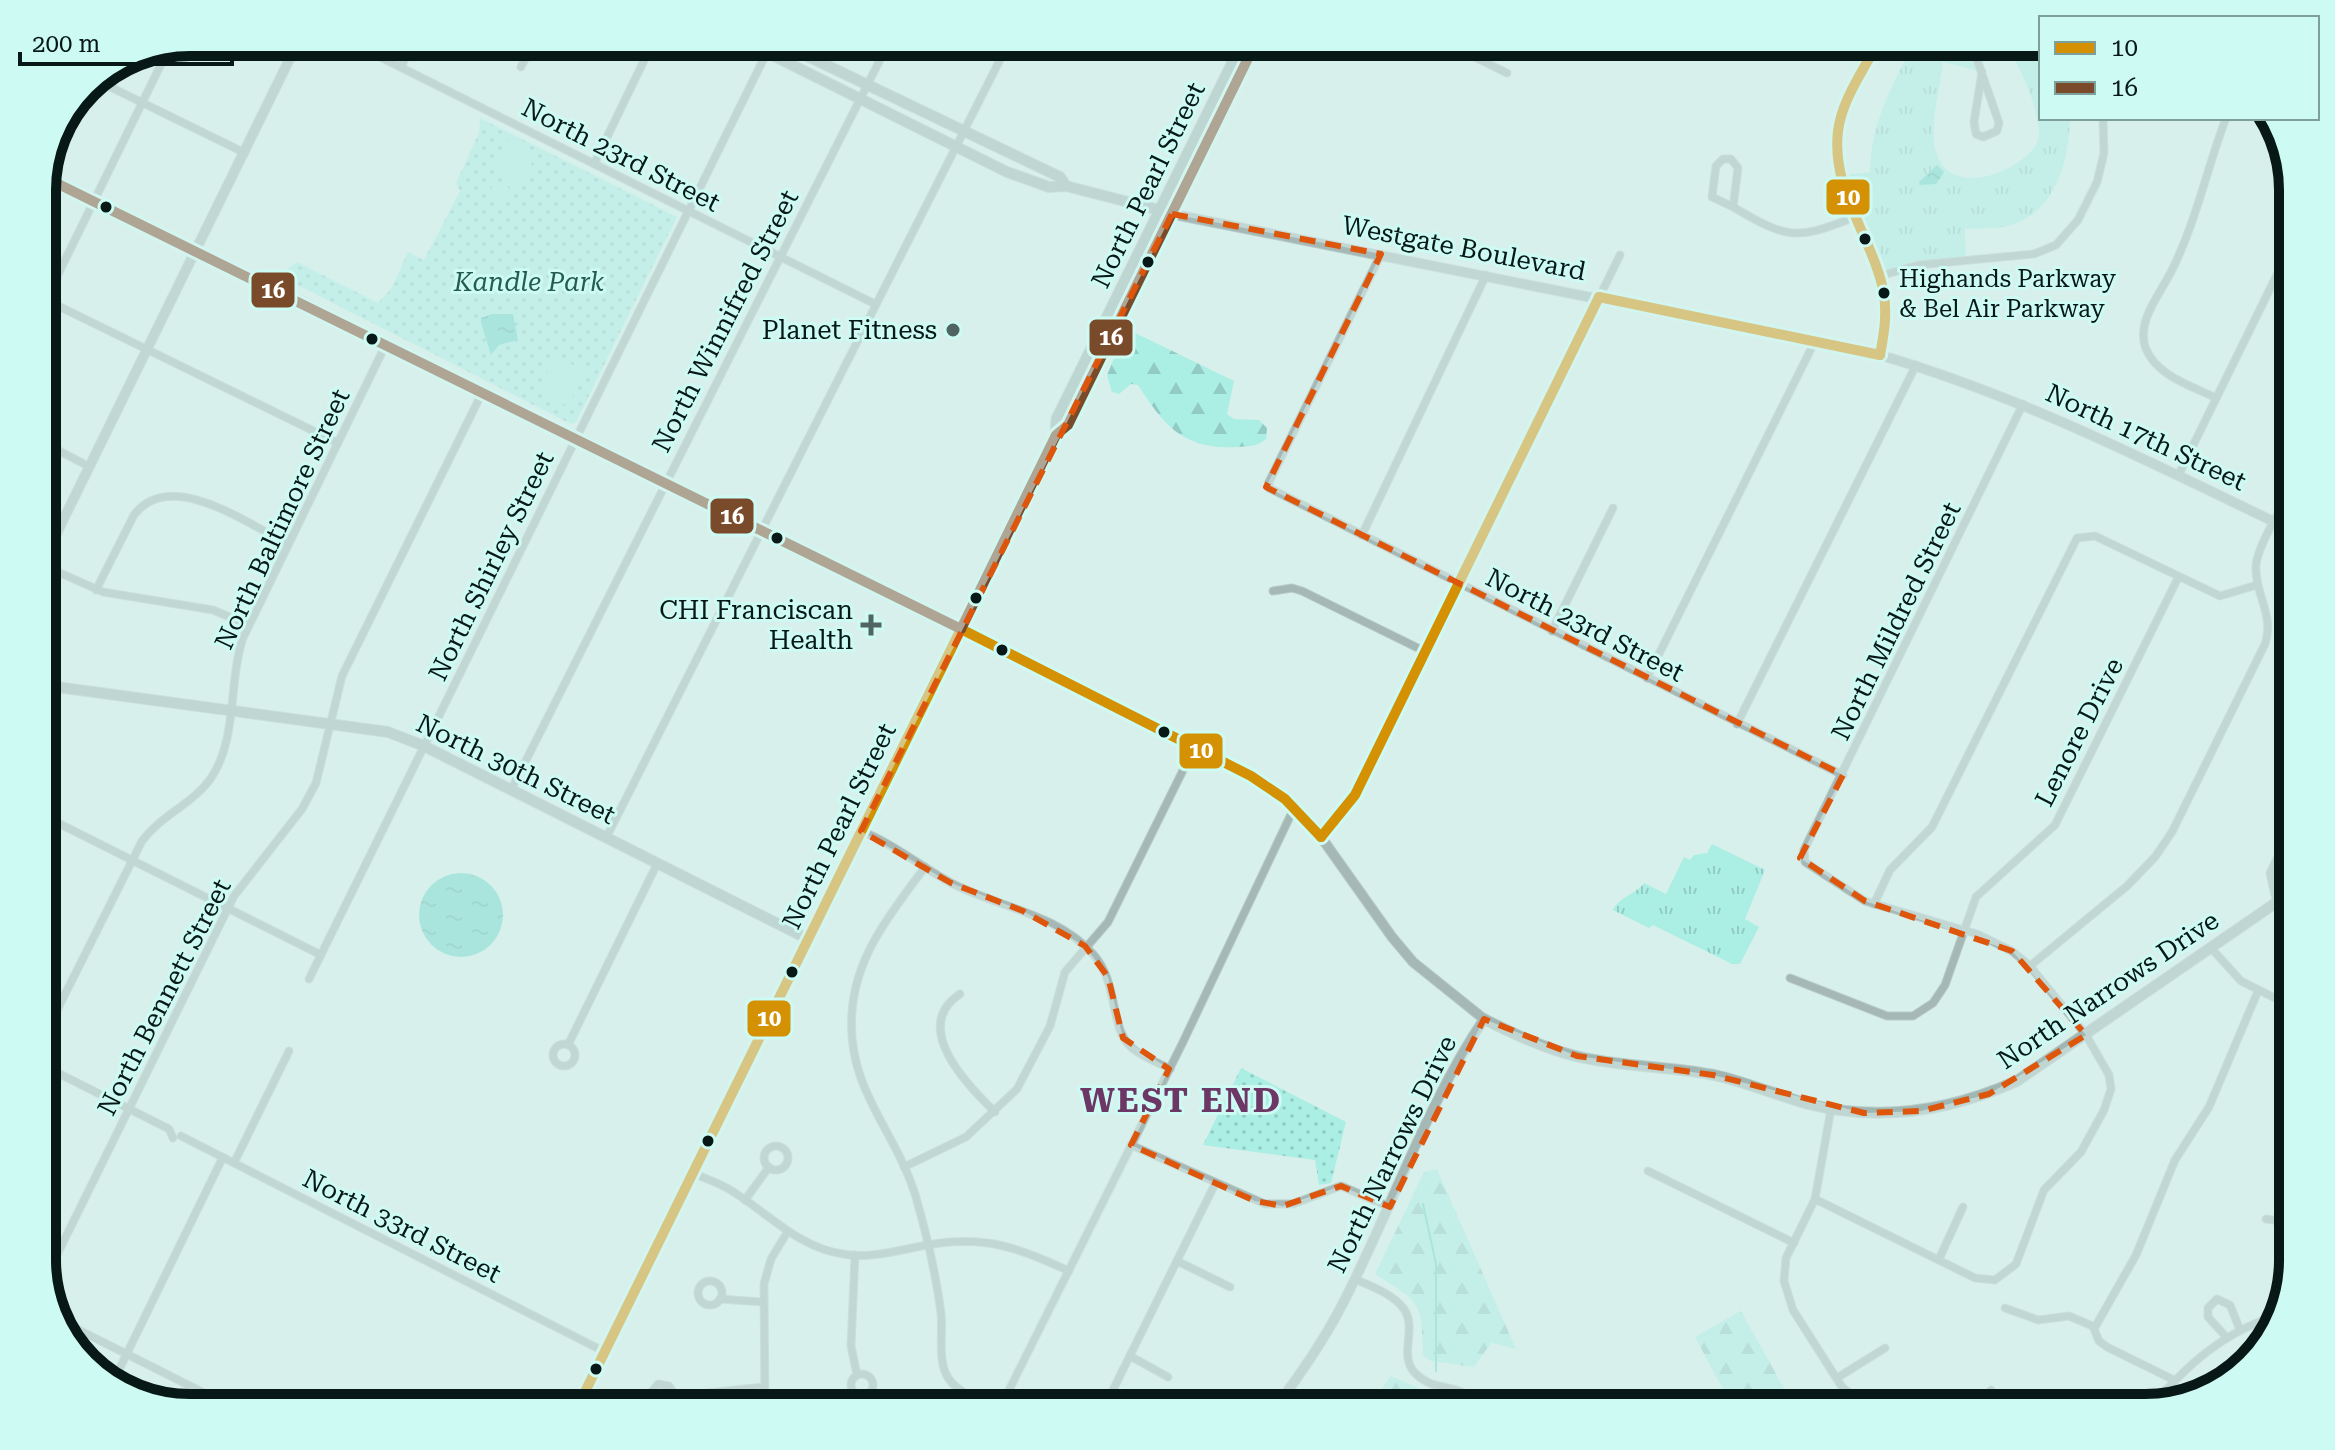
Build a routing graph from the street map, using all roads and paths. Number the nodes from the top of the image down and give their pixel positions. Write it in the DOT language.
graph roads {
  1 [pos="291,56"];
  2 [pos="379,56"];
  3 [pos="406,56"];
  4 [pos="527,56"];
  5 [pos="646,56"];
  6 [pos="767,56"];
  7 [pos="788,56"];
  8 [pos="796,56"];
  9 [pos="882,56"];
  10 [pos="1002,56"];
  11 [pos="1237,56"];
  12 [pos="1249,56"];
  13 [pos="1472,56"];
  14 [pos="1872,56"];
  15 [pos="1976,56"];
  16 [pos="163,59"];
  17 [pos="401,67"];
  18 [pos="521,67"];
  19 [pos="1982,72"];
  20 [pos="1507,73"];
  21 [pos="107,85"];
  22 [pos="867,85"];
  23 [pos="859,100"];
  24 [pos="142,102"];
  25 [pos="2103,120"];
  26 [pos="2225,120"];
  27 [pos="964,131"];
  28 [pos="955,149"];
  29 [pos="245,153"];
  30 [pos="594,164"];
  31 [pos="56,183"];
  32 [pos="1066,186"];
  33 [pos="94,201"];
  34 [pos="1733,207"];
  35 [pos="688,211"];
  36 [pos="1166,212"];
  37 [pos="1852,218"];
  38 [pos="197,251"];
  39 [pos="1381,254"];
  40 [pos="1620,255"];
  41 [pos="780,257"];
  42 [pos="2279,270"];
  43 [pos="1486,275"];
  44 [pos="56,276"];
  45 [pos="1877,277"];
  46 [pos="1599,297"];
  47 [pos="875,304"];
  48 [pos="56,307"];
  49 [pos="1815,341"];
  50 [pos="386,344"];
  51 [pos="148,350"];
  52 [pos="1880,355"];
  53 [pos="1916,365"];
  54 [pos="483,391"];
  55 [pos="2216,398"];
  56 [pos="2024,403"];
  57 [pos="576,439"];
  58 [pos="338,443"];
  59 [pos="56,449"];
  60 [pos="90,467"];
  61 [pos="2179,474"];
  62 [pos="664,485"];
  63 [pos="1613,508"];
  64 [pos="2279,514"];
  65 [pos="2275,522"];
  66 [pos="2279,524"];
  67 [pos="759,531"];
  68 [pos="1362,535"];
  69 [pos="56,536"];
  70 [pos="288,544"];
  71 [pos="56,571"];
  72 [pos="2178,578"];
  73 [pos="1459,584"];
  74 [pos="2257,585"];
  75 [pos="96,590"];
  76 [pos="1273,591"];
  77 [pos="249,625"];
  78 [pos="961,629"];
  79 [pos="1552,631"];
  80 [pos="1426,652"];
  81 [pos="1647,678"];
  82 [pos="56,687"];
  83 [pos="229,711"];
  84 [pos="331,723"];
  85 [pos="1737,724"];
  86 [pos="424,746"];
  87 [pos="1195,746"];
  88 [pos="1843,775"];
  89 [pos="511,790"];
  90 [pos="1294,808"];
  91 [pos="56,822"];
  92 [pos="861,831"];
  93 [pos="1321,837"];
  94 [pos="606,838"];
  95 [pos="2279,854"];
  96 [pos="132,860"];
  97 [pos="657,864"];
  98 [pos="925,867"];
  99 [pos="2279,898"];
  100 [pos="2276,900"];
  101 [pos="1874,904"];
  102 [pos="228,908"];
  103 [pos="1962,931"];
  104 [pos="808,939"];
  105 [pos="1085,946"];
  106 [pos="2211,948"];
  107 [pos="321,955"];
  108 [pos="2030,966"];
  109 [pos="1790,978"];
  110 [pos="309,979"];
  111 [pos="2258,991"];
  112 [pos="960,994"];
  113 [pos="2279,1001"];
  114 [pos="56,1012"];
  115 [pos="1484,1019"];
  116 [pos="2086,1035"];
  117 [pos="568,1045"];
  118 [pos="289,1051"];
  119 [pos="1170,1069"];
  120 [pos="56,1072"];
  121 [pos="130,1109"];
  122 [pos="1831,1109"];
  123 [pos="995,1112"];
  124 [pos="1131,1145"];
  125 [pos="223,1157"];
  126 [pos="234,1163"];
  127 [pos="769,1167"];
  128 [pos="904,1167"];
  129 [pos="1648,1171"];
  130 [pos="693,1173"];
  131 [pos="1215,1184"];
  132 [pos="1815,1199"];
  133 [pos="745,1200"];
  134 [pos="1390,1207"];
  135 [pos="1963,1207"];
  136 [pos="2266,1219"];
  137 [pos="2279,1221"];
  138 [pos="788,1231"];
  139 [pos="1794,1243"];
  140 [pos="927,1245"];
  141 [pos="855,1255"];
  142 [pos="56,1257"];
  143 [pos="1939,1259"];
  144 [pos="1177,1261"];
  145 [pos="1069,1271"];
  146 [pos="1355,1279"];
  147 [pos="1230,1287"];
  148 [pos="720,1299"];
  149 [pos="762,1302"];
  150 [pos="2005,1308"];
  151 [pos="2264,1321"];
  152 [pos="74,1328"];
  153 [pos="2240,1330"];
  154 [pos="2095,1331"];
  155 [pos="2227,1338"];
  156 [pos="1885,1348"];
  157 [pos="605,1352"];
  158 [pos="127,1354"];
  159 [pos="1130,1356"];
  160 [pos="118,1372"];
  161 [pos="857,1375"];
  162 [pos="1168,1377"];
  163 [pos="1837,1378"];
  164 [pos="2174,1380"];
  165 [pos="764,1387"];
  166 [pos="1991,1390"];
  167 [pos="2163,1393"];
  168 [pos="206,1394"];
  169 [pos="584,1394"];
  170 [pos="650,1394"];
  171 [pos="673,1394"];
  172 [pos="710,1394"];
  173 [pos="764,1394"];
  174 [pos="968,1394"];
  175 [pos="1005,1394"];
  176 [pos="1111,1394"];
  177 [pos="1285,1394"];
  178 [pos="1466,1394"];
  179 [pos="1852,1394"];
  180 [pos="1987,1394"];
  1 -- 29 [label="street"];
  2 -- 17 [label="street, North 23rd Street"];
  3 -- 17 [label="street"];
  4 -- 18 [label="street"];
  5 -- 30 [label="street"];
  6 -- 35 [label="street, North Shirley Street"];
  7 -- 23 [label="main road"];
  8 -- 22 [label="main road"];
  9 -- 22 [label="street, North Winnifred Street"];
  10 -- 27 [label="street"];
  11 -- 36 [label="main road, North Pearl Street"];
  12 -- 36 [label="main road, North Pearl Street"];
  13 -- 20 [label="street"];
  14 -- 37 [label="street"];
  15 -- 19 [label="street"];
  16 -- 24 [label="street"];
  17 -- 30 [label="street, North 23rd Street"];
  19 -- 19 [label="street"];
  21 -- 24 [label="street"];
  22 -- 23 [label="street, North Winnifred Street"];
  22 -- 27 [label="main road"];
  23 -- 28 [label="main road"];
  23 -- 41 [label="street, North Winnifred Street"];
  24 -- 29 [label="street"];
  24 -- 33 [label="street"];
  25 -- 45 [label="street"];
  26 -- 55 [label="street"];
  27 -- 28 [label="street"];
  27 -- 32 [label="main road"];
  28 -- 32 [label="main road"];
  28 -- 47 [label="street"];
  29 -- 38 [label="street"];
  30 -- 35 [label="street, North 23rd Street"];
  31 -- 33 [label="street"];
  32 -- 36 [label="main road"];
  33 -- 38 [label="street"];
  33 -- 44 [label="street"];
  34 -- 34 [label="street"];
  34 -- 37 [label="street"];
  35 -- 41 [label="street, North 23rd Street"];
  35 -- 57 [label="street, North Shirley Street"];
  36 -- 39 [label="street, Westgate Boulevard"];
  36 -- 78 [label="main road, North Pearl Street"];
  37 -- 45 [label="street"];
  38 -- 50 [label="street"];
  38 -- 51 [label="street"];
  39 -- 43 [label="street, Westgate Boulevard"];
  39 -- 68 [label="street, North 23rd Street"];
  40 -- 46 [label="street"];
  41 -- 47 [label="street, North 23rd Street"];
  41 -- 62 [label="street, North Winnifred Street"];
  42 -- 55 [label="street"];
  43 -- 46 [label="street, Westgate Boulevard"];
  43 -- 68 [label="street"];
  45 -- 52 [label="street"];
  46 -- 49 [label="street, Westgate Boulevard"];
  46 -- 73 [label="street"];
  47 -- 67 [label="street"];
  48 -- 51 [label="street"];
  49 -- 52 [label="street, Westgate Boulevard"];
  49 -- 81 [label="street"];
  50 -- 54 [label="street"];
  50 -- 58 [label="street, North Baltimore Street"];
  51 -- 58 [label="street"];
  51 -- 60 [label="street"];
  52 -- 53 [label="street, Westgate Boulevard"];
  53 -- 56 [label="street, Westgate Boulevard"];
  53 -- 85 [label="street"];
  54 -- 57 [label="street"];
  54 -- 84 [label="street, North Bennett Street"];
  55 -- 61 [label="street"];
  56 -- 61 [label="street, North 17th Street"];
  56 -- 88 [label="street, North Mildred Street"];
  57 -- 62 [label="street"];
  57 -- 86 [label="street, North Shirley Street"];
  58 -- 70 [label="street, North Baltimore Street"];
  59 -- 60 [label="street"];
  60 -- 69 [label="street"];
  61 -- 65 [label="street, North 17th Street"];
  62 -- 67 [label="street"];
  62 -- 89 [label="street, North Winnifred Street"];
  63 -- 79 [label="street"];
  64 -- 65 [label="street"];
  65 -- 66 [label="street, North 17th Street"];
  65 -- 74 [label="street"];
  67 -- 78 [label="street"];
  67 -- 94 [label="street"];
  68 -- 73 [label="street, North 23rd Street"];
  70 -- 75 [label="street"];
  70 -- 77 [label="street, North Baltimore Street"];
  71 -- 75 [label="street"];
  72 -- 74 [label="street"];
  72 -- 101 [label="street"];
  72 -- 103 [label="street, Lenore Drive"];
  73 -- 79 [label="street, North 23rd Street"];
  73 -- 80 [label="street"];
  74 -- 108 [label="street"];
  75 -- 77 [label="street"];
  76 -- 80 [label="street"];
  77 -- 83 [label="street, North Baltimore Street"];
  78 -- 87 [label="street"];
  78 -- 92 [label="main road, North Pearl Street"];
  79 -- 81 [label="street, North 23rd Street"];
  80 -- 93 [label="street"];
  81 -- 85 [label="street, North 23rd Street"];
  82 -- 83 [label="main road, North 30th Street"];
  83 -- 84 [label="main road, North 30th Street"];
  83 -- 96 [label="street, North Baltimore Street"];
  84 -- 86 [label="main road, North 30th Street"];
  84 -- 102 [label="street, North Bennett Street"];
  85 -- 88 [label="street, North 23rd Street"];
  86 -- 89 [label="main road, North 30th Street"];
  86 -- 107 [label="street, North Shirley Street"];
  87 -- 90 [label="street"];
  87 -- 105 [label="street"];
  88 -- 101 [label="street, North Mildred Street"];
  89 -- 94 [label="main road, North 30th Street"];
  90 -- 93 [label="street"];
  90 -- 119 [label="street"];
  91 -- 96 [label="street"];
  92 -- 98 [label="street"];
  92 -- 104 [label="main road, North Pearl Street"];
  93 -- 115 [label="street"];
  94 -- 97 [label="main road, North 30th Street"];
  95 -- 100 [label="street"];
  96 -- 102 [label="street"];
  96 -- 114 [label="street, North Baltimore Street"];
  97 -- 104 [label="main road, North 30th Street"];
  97 -- 117 [label="street"];
  98 -- 105 [label="street"];
  98 -- 128 [label="street"];
  99 -- 100 [label="main road, North Narrows Drive"];
  100 -- 106 [label="main road, North Narrows Drive"];
  101 -- 103 [label="street"];
  102 -- 107 [label="street"];
  102 -- 121 [label="street, North Bennett Street"];
  103 -- 108 [label="street"];
  103 -- 109 [label="street, Lenore Drive"];
  104 -- 130 [label="main road, North Pearl Street"];
  105 -- 119 [label="street"];
  105 -- 123 [label="street"];
  106 -- 111 [label="street"];
  106 -- 116 [label="main road, North Narrows Drive"];
  107 -- 110 [label="street, North Shirley Street"];
  108 -- 116 [label="street"];
  111 -- 113 [label="street"];
  111 -- 154 [label="street"];
  112 -- 123 [label="street"];
  115 -- 122 [label="main road, North Narrows Drive"];
  115 -- 134 [label="street, North Narrows Drive"];
  116 -- 122 [label="main road, North Narrows Drive"];
  116 -- 143 [label="street"];
  118 -- 126 [label="street"];
  119 -- 124 [label="street"];
  120 -- 121 [label="street, North 33rd Street"];
  121 -- 125 [label="street, North 33rd Street"];
  121 -- 142 [label="street, North Bennett Street"];
  122 -- 132 [label="street"];
  123 -- 128 [label="street"];
  124 -- 131 [label="street"];
  124 -- 145 [label="street"];
  125 -- 126 [label="street, North 33rd Street"];
  125 -- 158 [label="street"];
  126 -- 157 [label="street, North 33rd Street"];
  127 -- 133 [label="street"];
  128 -- 140 [label="street"];
  129 -- 139 [label="street"];
  130 -- 133 [label="street"];
  130 -- 157 [label="main road, North Pearl Street"];
  131 -- 134 [label="street"];
  131 -- 144 [label="street"];
  132 -- 139 [label="street"];
  132 -- 143 [label="street"];
  133 -- 138 [label="street"];
  134 -- 146 [label="street, North Narrows Drive"];
  135 -- 143 [label="street"];
  136 -- 137 [label="street"];
  138 -- 141 [label="street"];
  138 -- 149 [label="street"];
  139 -- 163 [label="street"];
  140 -- 141 [label="street"];
  140 -- 145 [label="street"];
  140 -- 174 [label="street"];
  141 -- 161 [label="street"];
  144 -- 147 [label="street"];
  144 -- 159 [label="street"];
  145 -- 175 [label="street"];
  146 -- 177 [label="street, North Narrows Drive"];
  146 -- 178 [label="street"];
  148 -- 149 [label="street"];
  149 -- 165 [label="street"];
  150 -- 154 [label="street"];
  151 -- 153 [label="street"];
  152 -- 158 [label="street"];
  153 -- 155 [label="street"];
  153 -- 155 [label="street"];
  154 -- 164 [label="street"];
  155 -- 164 [label="street"];
  156 -- 163 [label="street"];
  157 -- 169 [label="main road, North Pearl Street"];
  158 -- 160 [label="street"];
  158 -- 168 [label="street"];
  159 -- 162 [label="street"];
  159 -- 176 [label="street"];
  163 -- 179 [label="street"];
  164 -- 167 [label="street"];
  165 -- 172 [label="street"];
  165 -- 173 [label="street"];
  166 -- 180 [label="street"];
  170 -- 171 [label="street"];
}
